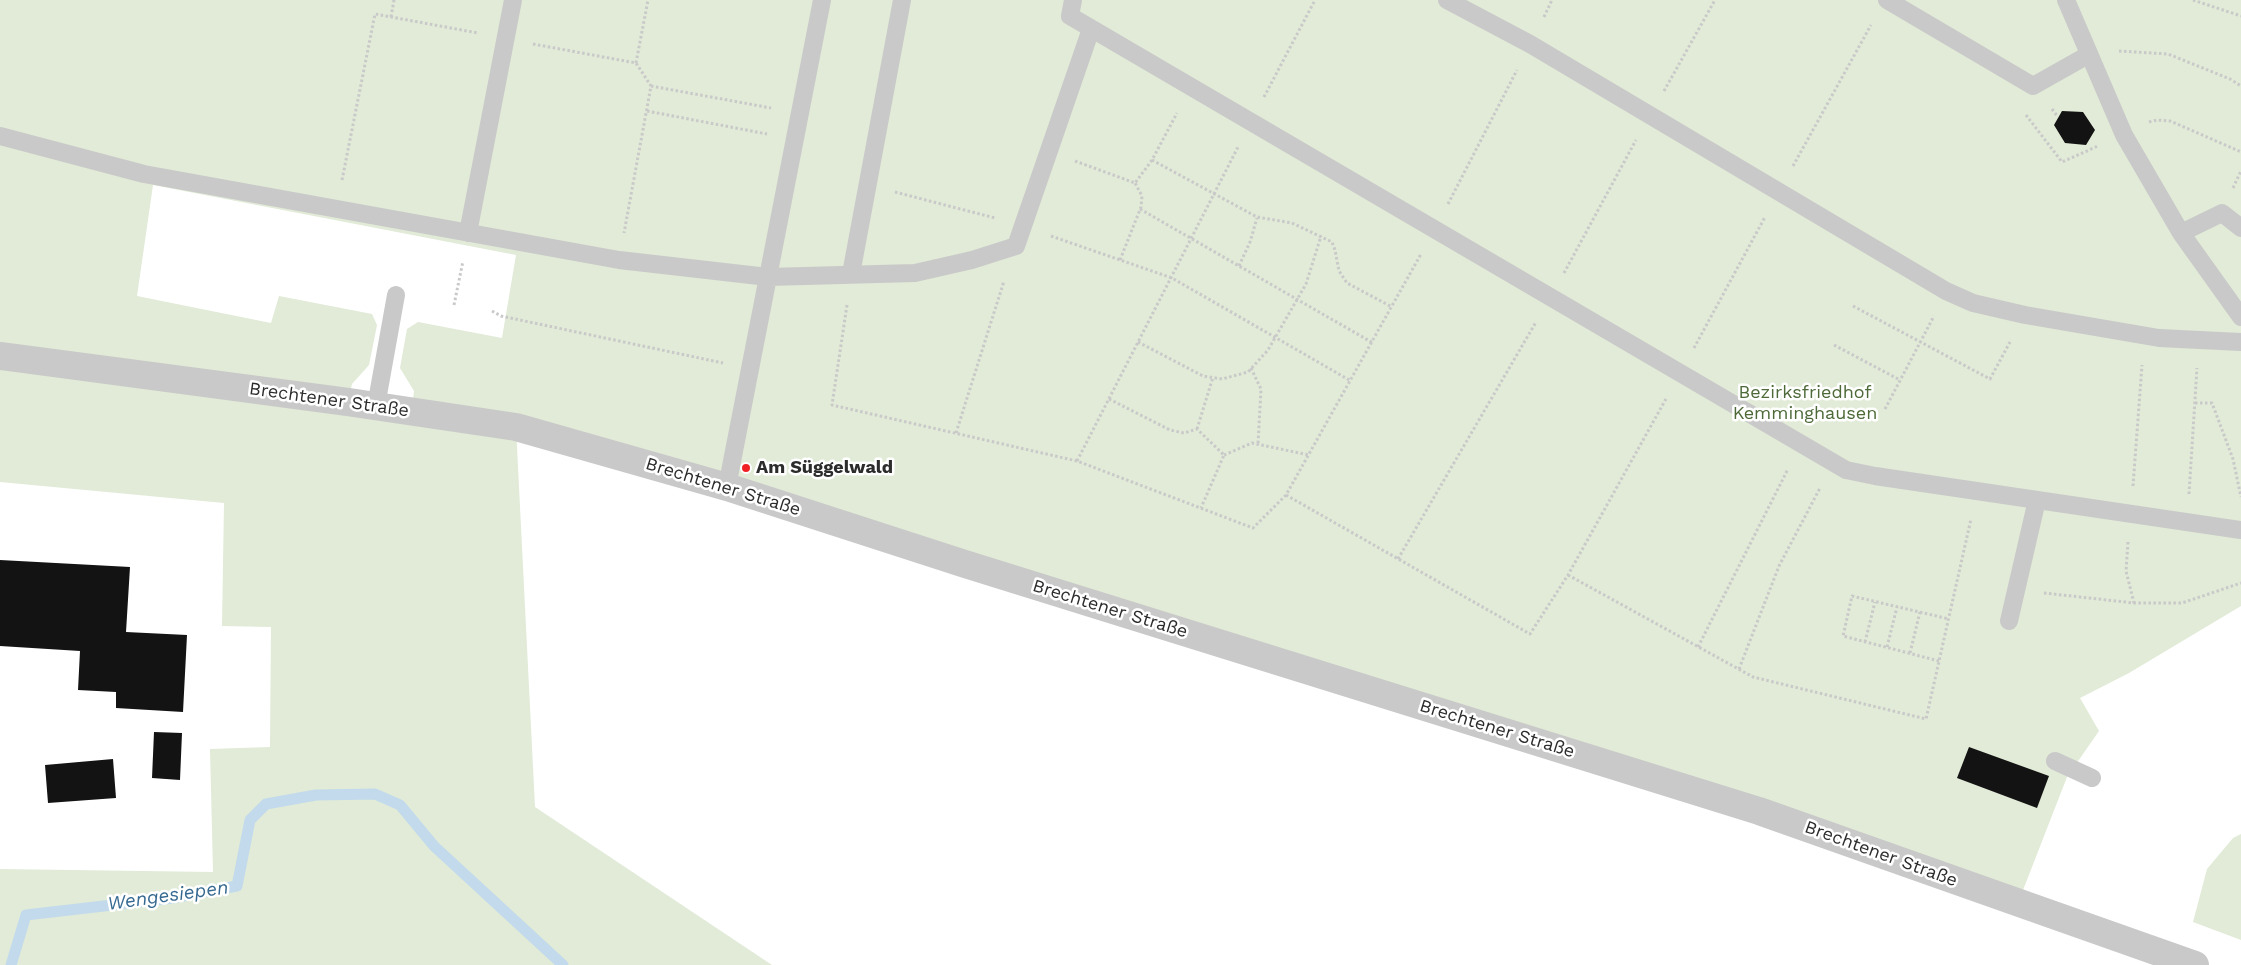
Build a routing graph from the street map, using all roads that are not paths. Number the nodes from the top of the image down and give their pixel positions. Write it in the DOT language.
graph roads {
  1 [pos="513,0"];
  2 [pos="822,0"];
  3 [pos="902,0"];
  4 [pos="1073,0"];
  5 [pos="1447,0"];
  6 [pos="1887,0"];
  7 [pos="2066,0"];
  8 [pos="1092,29"];
  9 [pos="2088,54"];
  10 [pos="0,136"];
  11 [pos="2241,228"];
  12 [pos="468,233"];
  13 [pos="2181,233"];
  14 [pos="851,274"];
  15 [pos="768,277"];
  16 [pos="396,295"];
  17 [pos="2241,318"];
  18 [pos="2241,342"];
  19 [pos="0,356"];
  20 [pos="376,406"];
  21 [pos="727,487"];
  22 [pos="2037,500"];
  23 [pos="2241,530"];
  24 [pos="2009,621"];
  25 [pos="2055,761"];
  26 [pos="2092,778"];
  27 [pos="2195,965"];
  1 -- 12 [label="lane"];
  2 -- 15 [label="lane"];
  3 -- 14 [label="lane"];
  4 -- 8 [label="lane"];
  5 -- 18 [label="lane"];
  6 -- 9 [label="lane"];
  7 -- 9 [label="lane"];
  8 -- 14 [label="lane"];
  8 -- 22 [label="lane"];
  9 -- 13 [label="lane"];
  10 -- 12 [label="lane"];
  11 -- 13 [label="lane"];
  12 -- 15 [label="lane"];
  13 -- 17 [label="lane"];
  14 -- 15 [label="lane"];
  15 -- 21 [label="lane"];
  16 -- 20 [label="lane"];
  19 -- 20 [label="street, Brechtener Straße"];
  20 -- 21 [label="street, Brechtener Straße"];
  21 -- 27 [label="street, Brechtener Straße"];
  22 -- 23 [label="lane"];
  22 -- 24 [label="lane"];
  25 -- 26 [label="lane"];
}
